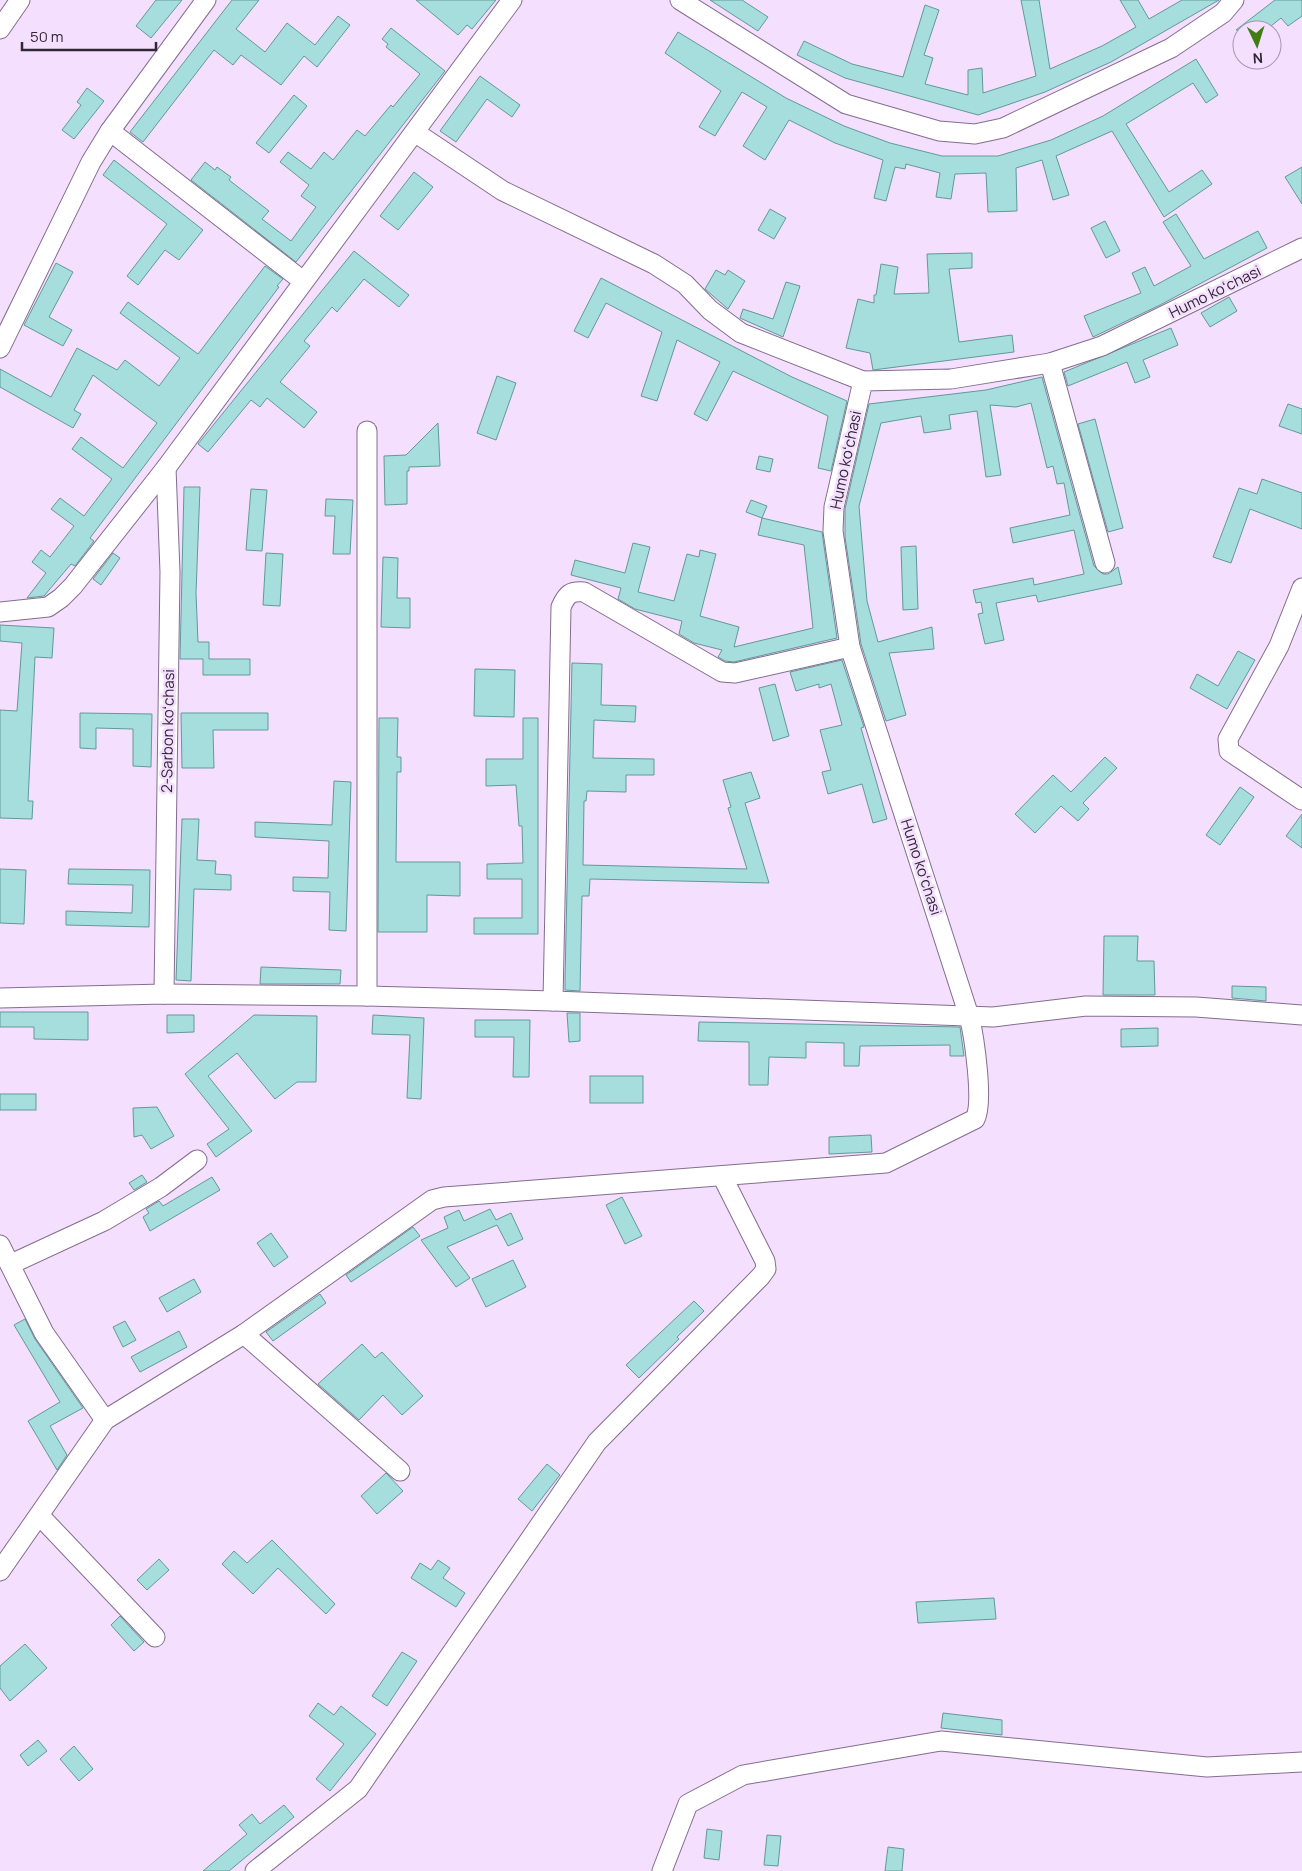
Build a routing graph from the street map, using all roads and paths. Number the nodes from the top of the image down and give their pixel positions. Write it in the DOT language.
graph roads {
  1 [pos="20,0"];
  2 [pos="206,0"];
  3 [pos="512,0"];
  4 [pos="680,0"];
  5 [pos="1234,0"];
  6 [pos="0,29"];
  7 [pos="110,131"];
  8 [pos="416,133"];
  9 [pos="1302,248"];
  10 [pos="304,281"];
  11 [pos="0,348"];
  12 [pos="1050,363"];
  13 [pos="863,381"];
  14 [pos="367,430"];
  15 [pos="166,468"];
  16 [pos="1105,563"];
  17 [pos="1302,588"];
  18 [pos="0,612"];
  19 [pos="850,647"];
  20 [pos="1302,800"];
  21 [pos="164,994"];
  22 [pos="367,996"];
  23 [pos="0,998"];
  24 [pos="553,1000"];
  25 [pos="1302,1015"];
  26 [pos="969,1016"];
  27 [pos="197,1160"];
  28 [pos="722,1176"];
  29 [pos="0,1245"];
  30 [pos="11,1264"];
  31 [pos="244,1334"];
  32 [pos="105,1420"];
  33 [pos="400,1471"];
  34 [pos="40,1516"];
  35 [pos="0,1571"];
  36 [pos="155,1637"];
  37 [pos="1302,1762"];
  38 [pos="255,1871"];
  39 [pos="662,1871"];
  1 -- 6 [label="street"];
  2 -- 7 [label="street"];
  3 -- 8 [label="street"];
  4 -- 5 [label="street"];
  7 -- 10 [label="street"];
  7 -- 11 [label="street"];
  8 -- 10 [label="street"];
  8 -- 13 [label="street"];
  9 -- 12 [label="street, Humo koʻchasi"];
  10 -- 15 [label="street"];
  12 -- 13 [label="street, Humo koʻchasi"];
  12 -- 16 [label="street"];
  13 -- 19 [label="street, Humo koʻchasi"];
  14 -- 22 [label="street"];
  15 -- 18 [label="street"];
  15 -- 21 [label="street, 2-Sarbon koʻchasi"];
  17 -- 20 [label="street"];
  19 -- 24 [label="street"];
  19 -- 26 [label="street, Humo koʻchasi"];
  21 -- 22 [label="street"];
  21 -- 23 [label="street"];
  22 -- 24 [label="street"];
  24 -- 26 [label="street"];
  25 -- 26 [label="street"];
  26 -- 28 [label="street, Humo koʻchasi"];
  27 -- 30 [label="street"];
  28 -- 31 [label="street"];
  28 -- 38 [label="street"];
  29 -- 30 [label="street"];
  30 -- 32 [label="street"];
  31 -- 32 [label="street"];
  31 -- 33 [label="street"];
  32 -- 34 [label="street"];
  34 -- 35 [label="street"];
  34 -- 36 [label="street"];
  37 -- 39 [label="street"];
}
